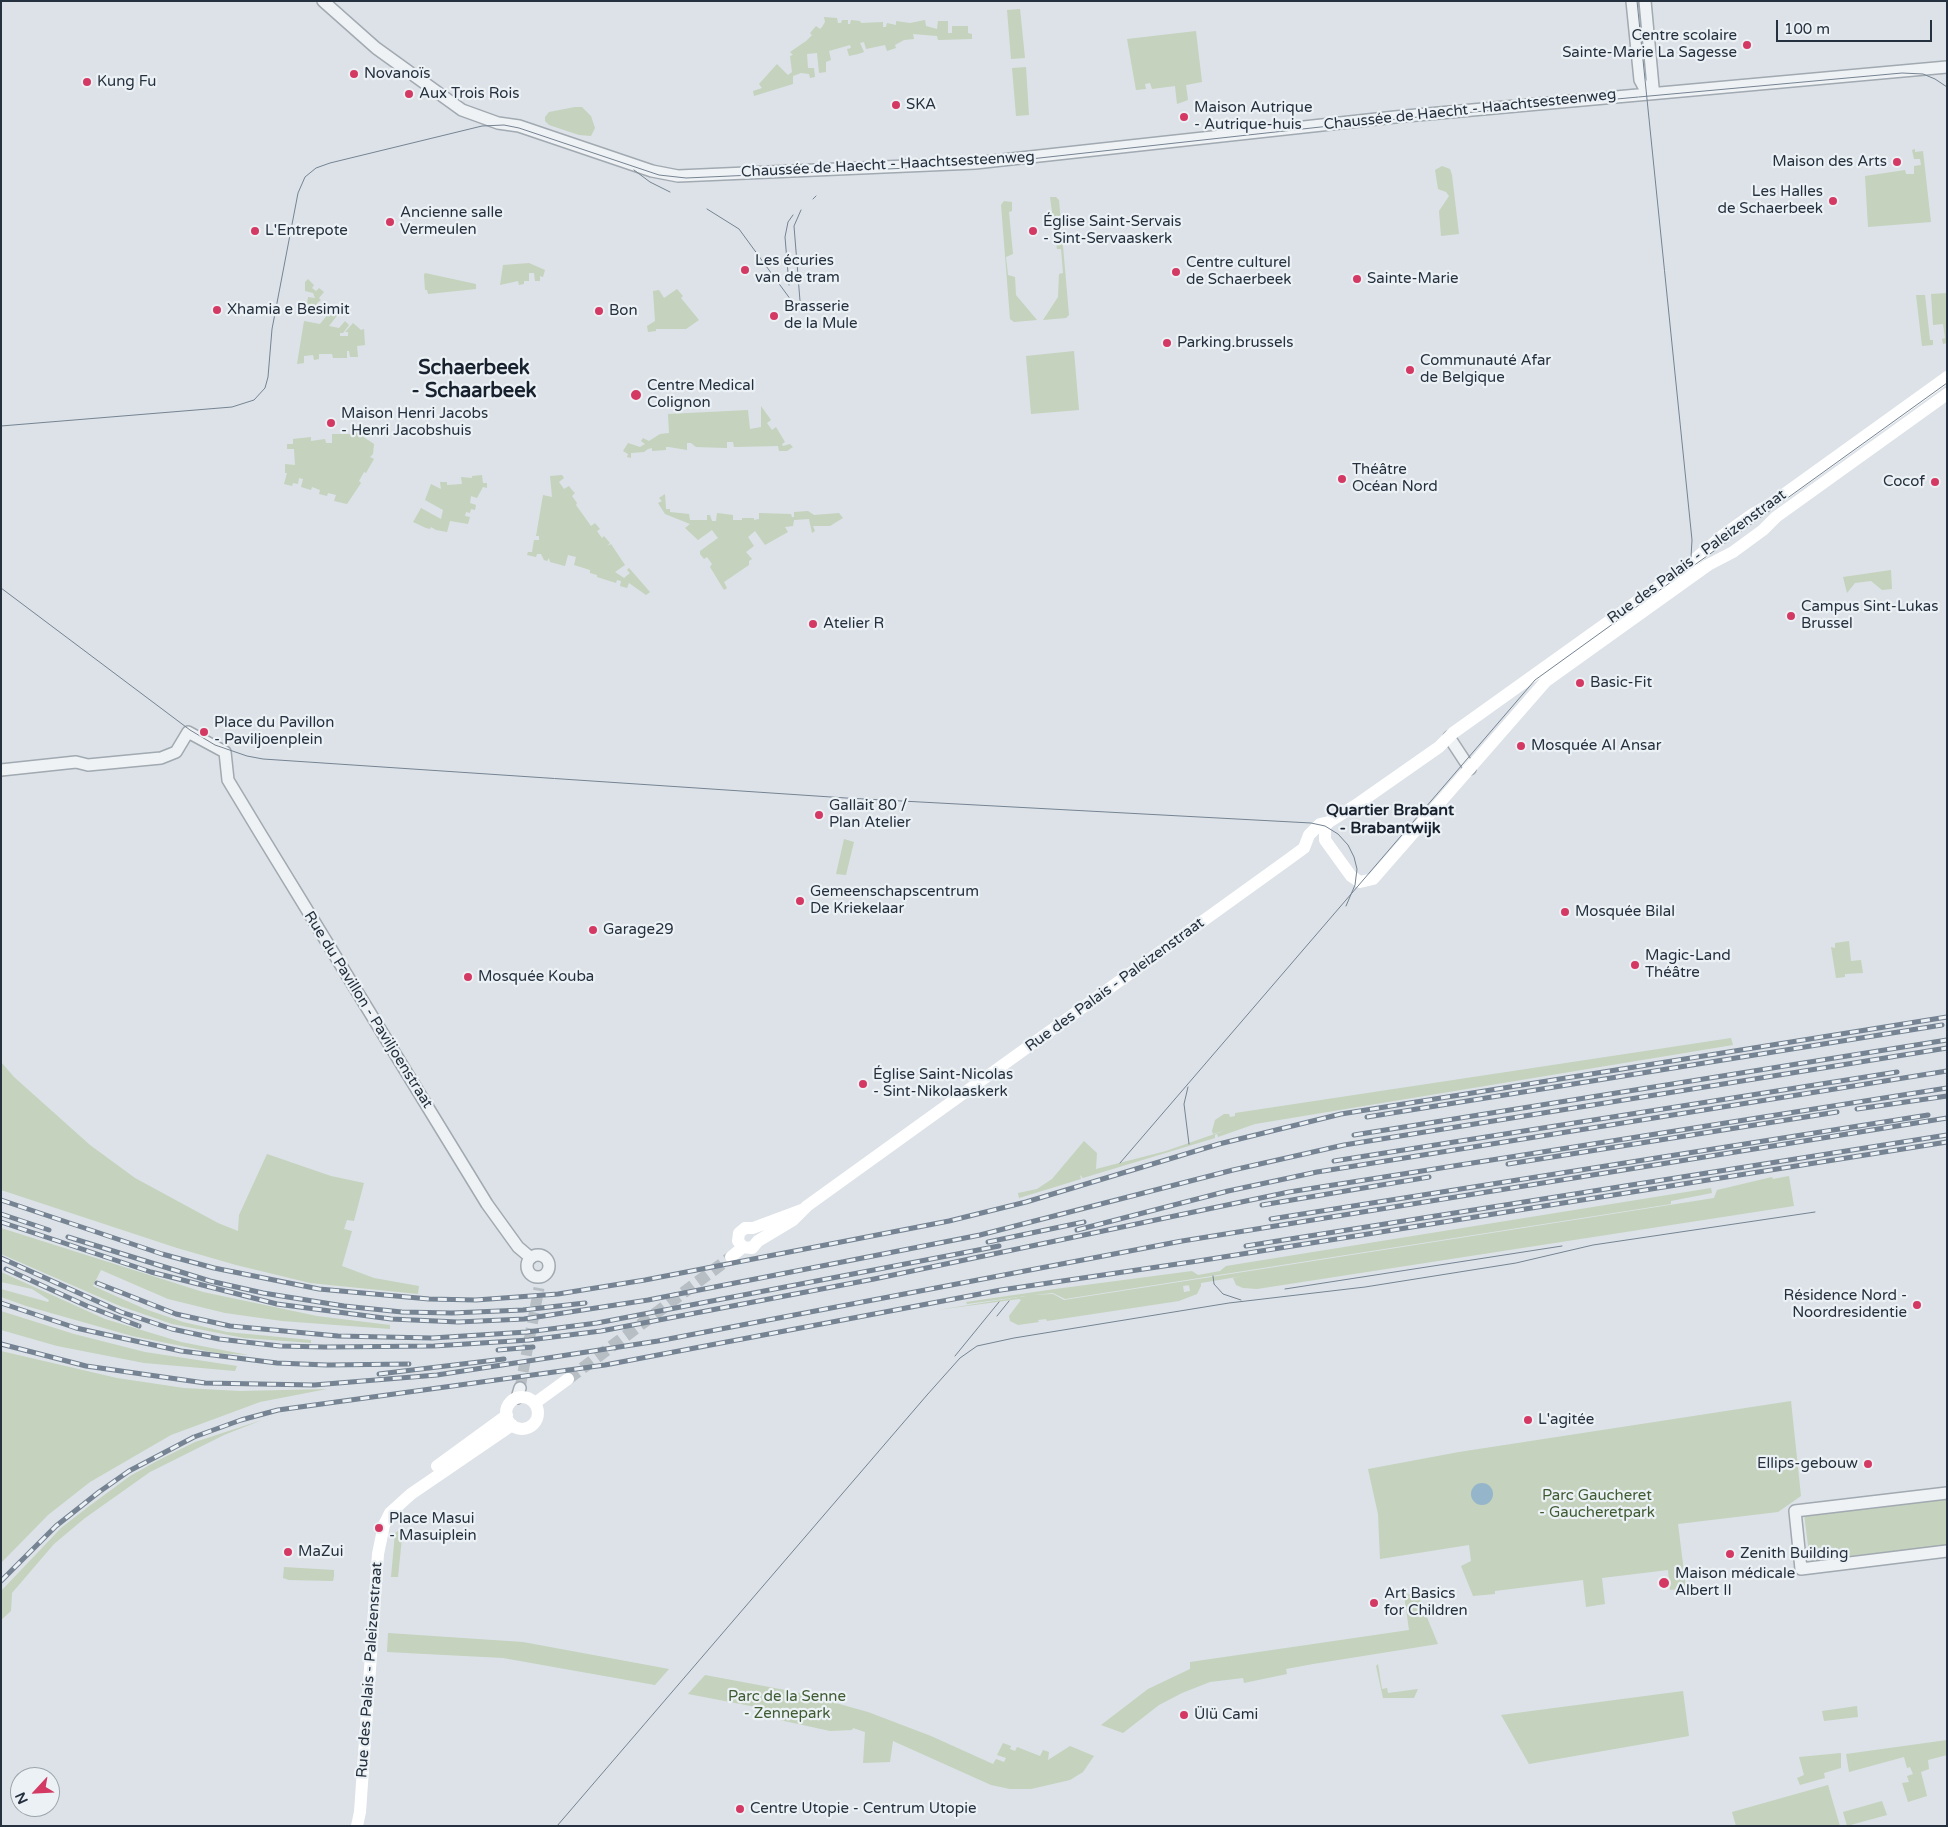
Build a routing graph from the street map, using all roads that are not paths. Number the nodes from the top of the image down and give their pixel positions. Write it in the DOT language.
graph roads {
  1 [pos="323,1"];
  2 [pos="1632,1"];
  3 [pos="1645,1"];
  4 [pos="1947,67"];
  5 [pos="1649,93"];
  6 [pos="1947,377"];
  7 [pos="1947,394"];
  8 [pos="1449,737"];
  9 [pos="1439,747"];
  10 [pos="1456,749"];
  11 [pos="1470,769"];
  12 [pos="1,770"];
  13 [pos="1329,822"];
  14 [pos="1328,844"];
  15 [pos="1304,848"];
  16 [pos="804,1209"];
  17 [pos="753,1228"];
  18 [pos="758,1241"];
  19 [pos="743,1247"];
  20 [pos="731,1256"];
  21 [pos="531,1258"];
  22 [pos="568,1379"];
  23 [pos="535,1403"];
  24 [pos="510,1420"];
  25 [pos="471,1440"];
  26 [pos="467,1455"];
  27 [pos="1947,1493"];
  28 [pos="399,1504"];
  29 [pos="1947,1551"];
  30 [pos="360,1812"];
  31 [pos="357,1826"];
  32 [pos="361,1826"];
  1 -- 5 [label="street, Chaussée de Haecht - Haachtsesteenweg"];
  2 -- 5 [label="street"];
  3 -- 5 [label="street"];
  4 -- 5 [label="street, Chaussée de Haecht - Haachtsesteenweg"];
  6 -- 8 [label="main road, Rue des Palais - Paleizenstraat"];
  7 -- 11 [label="main road, Rue des Palais - Paleizenstraat"];
  8 -- 9 [label="main road, Rue des Palais - Paleizenstraat"];
  8 -- 10 [label="street"];
  9 -- 10 [label="street"];
  9 -- 13 [label="main road, Rue des Palais - Paleizenstraat"];
  10 -- 11 [label="street"];
  11 -- 14 [label="main road, Rue des Palais - Paleizenstraat"];
  12 -- 21 [label="street, Rue du Pavillon - Paviljoenstraat"];
  13 -- 14 [label="main road"];
  13 -- 15 [label="main road, Rue des Palais - Paleizenstraat"];
  14 -- 15 [label="main road"];
  15 -- 16 [label="main road, Rue des Palais - Paleizenstraat"];
  16 -- 17 [label="main road, Rue des Palais - Paleizenstraat"];
  16 -- 18 [label="main road, Rue des Palais - Paleizenstraat"];
  17 -- 18 [label="main road"];
  17 -- 19 [label="main road, Rue des Palais - Paleizenstraat"];
  18 -- 19 [label="main road, Rue des Palais - Paleizenstraat"];
  19 -- 20 [label="main road, Rue des Palais - Paleizenstraat"];
  21 -- 21 [label="street"];
  22 -- 23 [label="main road"];
  23 -- 24 [label="main road"];
  23 -- 24 [label="main road"];
  24 -- 25 [label="main road, Rue des Palais - Paleizenstraat"];
  24 -- 26 [label="main road, Rue des Palais - Paleizenstraat"];
  25 -- 26 [label="main road"];
  25 -- 28 [label="main road, Rue des Palais - Paleizenstraat"];
  26 -- 28 [label="main road, Rue des Palais - Paleizenstraat"];
  27 -- 29 [label="street"];
  28 -- 30 [label="main road, Rue des Palais - Paleizenstraat"];
  30 -- 31 [label="main road, Rue des Palais - Paleizenstraat"];
  30 -- 32 [label="main road, Rue des Palais - Paleizenstraat"];
}
